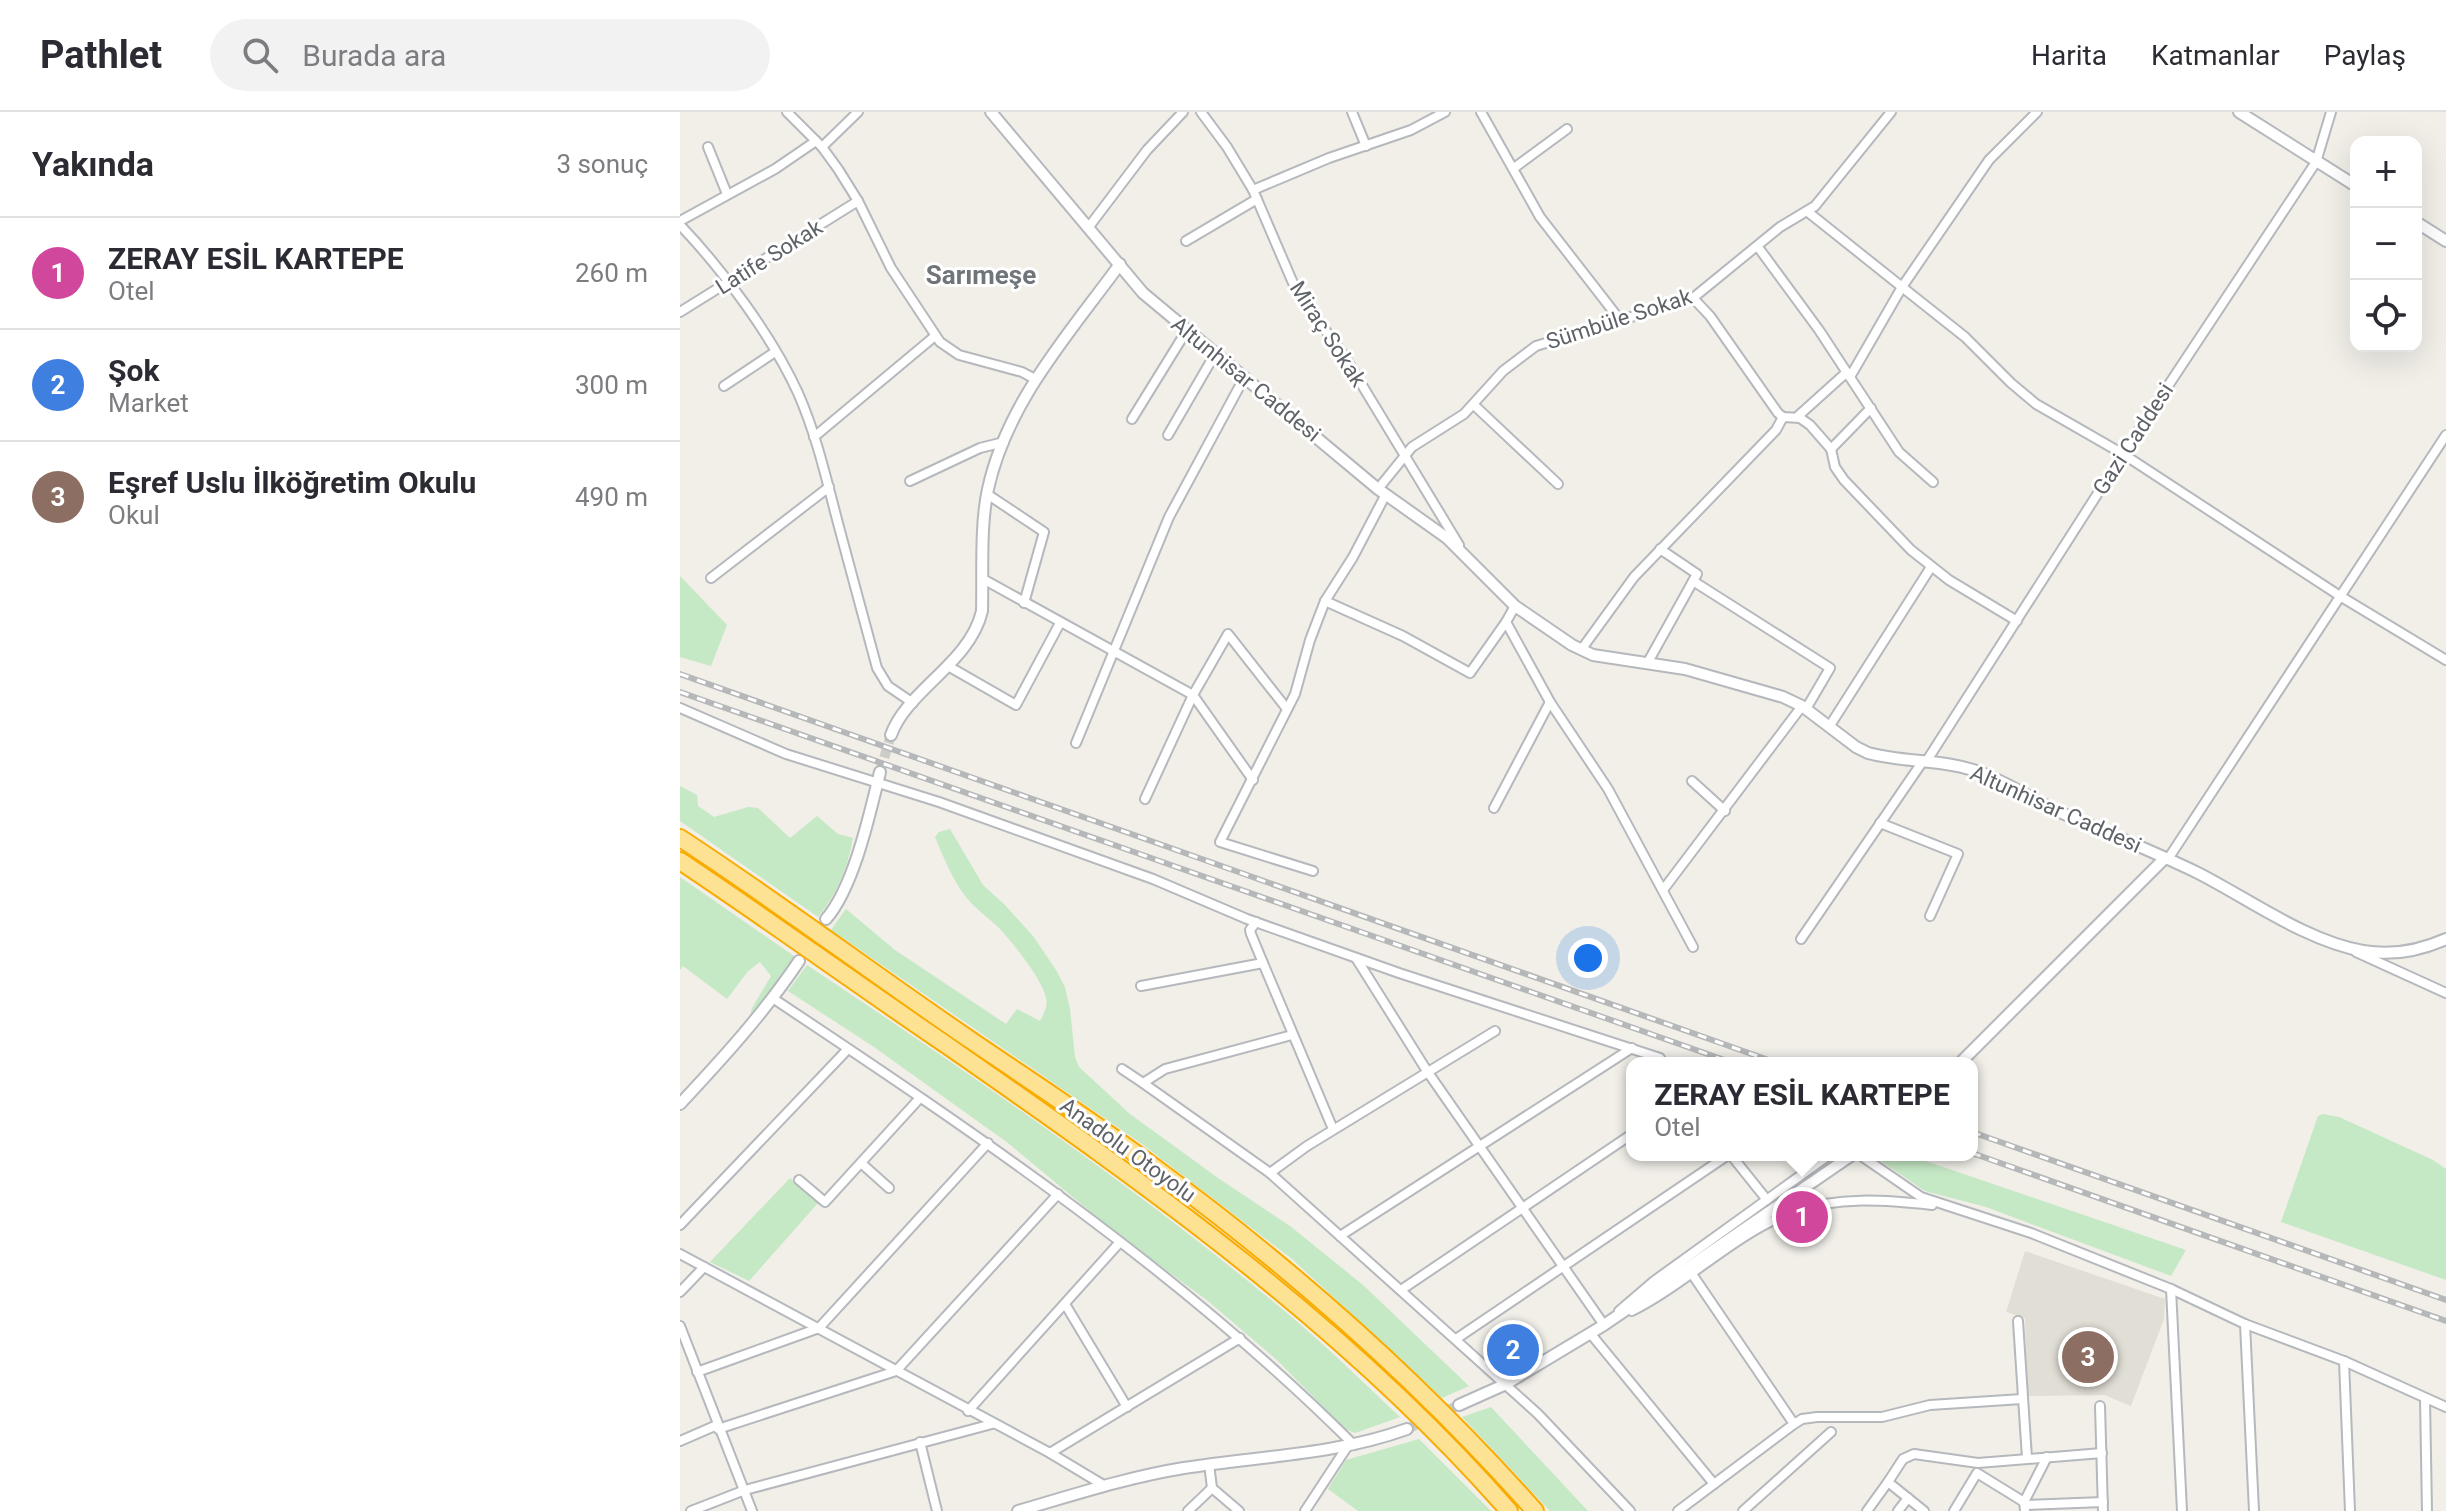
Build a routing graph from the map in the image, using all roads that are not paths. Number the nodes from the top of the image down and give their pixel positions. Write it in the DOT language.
graph roads {
  1 [pos="787,112"];
  2 [pos="858,112"];
  3 [pos="991,112"];
  4 [pos="1183,112"];
  5 [pos="1201,112"];
  6 [pos="1352,112"];
  7 [pos="1445,112"];
  8 [pos="1481,112"];
  9 [pos="1891,112"];
  10 [pos="2037,112"];
  11 [pos="2239,112"];
  12 [pos="2331,112"];
  13 [pos="1567,129"];
  14 [pos="819,144"];
  15 [pos="1366,146"];
  16 [pos="708,147"];
  17 [pos="2316,162"];
  18 [pos="1514,168"];
  19 [pos="2350,182"];
  20 [pos="727,194"];
  21 [pos="1255,195"];
  22 [pos="858,201"];
  23 [pos="1808,212"];
  24 [pos="680,223"];
  25 [pos="2422,226"];
  26 [pos="1088,228"];
  27 [pos="1186,241"];
  28 [pos="2446,241"];
  29 [pos="1758,247"];
  30 [pos="1120,264"];
  31 [pos="729,283"];
  32 [pos="1902,287"];
  33 [pos="1693,298"];
  34 [pos="680,312"];
  35 [pos="1620,320"];
  36 [pos="1187,330"];
  37 [pos="935,336"];
  38 [pos="775,352"];
  39 [pos="1215,354"];
  40 [pos="1849,374"];
  41 [pos="1244,378"];
  42 [pos="1035,379"];
  43 [pos="724,386"];
  44 [pos="1474,405"];
  45 [pos="1871,408"];
  46 [pos="1783,417"];
  47 [pos="1797,417"];
  48 [pos="1132,419"];
  49 [pos="1168,435"];
  50 [pos="2446,435"];
  51 [pos="814,437"];
  52 [pos="1004,442"];
  53 [pos="1831,449"];
  54 [pos="2123,454"];
  55 [pos="1404,455"];
  56 [pos="910,481"];
  57 [pos="1933,482"];
  58 [pos="1558,484"];
  59 [pos="829,487"];
  60 [pos="1382,491"];
  61 [pos="987,494"];
  62 [pos="1660,549"];
  63 [pos="1463,553"];
  64 [pos="1931,567"];
  65 [pos="711,578"];
  66 [pos="983,579"];
  67 [pos="1693,581"];
  68 [pos="2340,596"];
  69 [pos="1325,601"];
  70 [pos="1024,603"];
  71 [pos="1515,606"];
  72 [pos="2017,621"];
  73 [pos="1506,622"];
  74 [pos="1060,623"];
  75 [pos="1113,650"];
  76 [pos="1581,650"];
  77 [pos="2446,660"];
  78 [pos="1648,662"];
  79 [pos="948,666"];
  80 [pos="1193,695"];
  81 [pos="1550,702"];
  82 [pos="913,703"];
  83 [pos="1804,707"];
  84 [pos="680,708"];
  85 [pos="1287,709"];
  86 [pos="1829,727"];
  87 [pos="891,735"];
  88 [pos="1076,743"];
  89 [pos="1924,761"];
  90 [pos="878,778"];
  91 [pos="1253,780"];
  92 [pos="1692,781"];
  93 [pos="1145,799"];
  94 [pos="1494,808"];
  95 [pos="1725,811"];
  96 [pos="1880,823"];
  97 [pos="680,838"];
  98 [pos="2166,858"];
  99 [pos="680,861"];
  100 [pos="1313,871"];
  101 [pos="1663,890"];
  102 [pos="1930,916"];
  103 [pos="826,919"];
  104 [pos="1256,922"];
  105 [pos="1801,939"];
  106 [pos="2446,939"];
  107 [pos="1693,947"];
  108 [pos="2344,947"];
  109 [pos="1356,958"];
  110 [pos="799,961"];
  111 [pos="1263,963"];
  112 [pos="1141,986"];
  113 [pos="2446,993"];
  114 [pos="774,999"];
  115 [pos="1495,1031"];
  116 [pos="1292,1035"];
  117 [pos="1632,1048"];
  118 [pos="848,1049"];
  119 [pos="1657,1057"];
  120 [pos="1966,1057"];
  121 [pos="1122,1069"];
  122 [pos="1427,1071"];
  123 [pos="1143,1083"];
  124 [pos="919,1099"];
  125 [pos="680,1104"];
  126 [pos="1333,1129"];
  127 [pos="1626,1138"];
  128 [pos="988,1143"];
  129 [pos="1480,1147"];
  130 [pos="1720,1161"];
  131 [pos="1734,1161"];
  132 [pos="1821,1161"];
  133 [pos="1843,1161"];
  134 [pos="1868,1161"];
  135 [pos="861,1163"];
  136 [pos="1270,1173"];
  137 [pos="799,1180"];
  138 [pos="889,1188"];
  139 [pos="1058,1194"];
  140 [pos="1767,1200"];
  141 [pos="1945,1206"];
  142 [pos="1522,1208"];
  143 [pos="680,1225"];
  144 [pos="1340,1236"];
  145 [pos="1120,1242"];
  146 [pos="680,1254"];
  147 [pos="704,1267"];
  148 [pos="1563,1267"];
  149 [pos="1692,1274"];
  150 [pos="2171,1289"];
  151 [pos="1401,1290"];
  152 [pos="680,1292"];
  153 [pos="1065,1304"];
  154 [pos="2018,1321"];
  155 [pos="2245,1324"];
  156 [pos="1604,1325"];
  157 [pos="680,1326"];
  158 [pos="819,1328"];
  159 [pos="1590,1333"];
  160 [pos="1240,1338"];
  161 [pos="1456,1339"];
  162 [pos="2344,1361"];
  163 [pos="896,1371"];
  164 [pos="697,1372"];
  165 [pos="1506,1384"];
  166 [pos="2425,1398"];
  167 [pos="2022,1399"];
  168 [pos="1459,1405"];
  169 [pos="2100,1406"];
  170 [pos="1127,1407"];
  171 [pos="2446,1407"];
  172 [pos="968,1411"];
  173 [pos="993,1424"];
  174 [pos="1794,1424"];
  175 [pos="718,1427"];
  176 [pos="1407,1429"];
  177 [pos="1831,1432"];
  178 [pos="680,1441"];
  179 [pos="920,1442"];
  180 [pos="1350,1446"];
  181 [pos="1050,1453"];
  182 [pos="2102,1453"];
  183 [pos="2047,1457"];
  184 [pos="2027,1458"];
  185 [pos="1978,1463"];
  186 [pos="1209,1464"];
  187 [pos="1977,1473"];
  188 [pos="1888,1482"];
  189 [pos="1714,1484"];
  190 [pos="1105,1486"];
  191 [pos="1212,1488"];
  192 [pos="745,1490"];
  193 [pos="1908,1498"];
  194 [pos="2025,1506"];
  195 [pos="2103,1507"];
  196 [pos="691,1511"];
  197 [pos="752,1511"];
  198 [pos="937,1511"];
  199 [pos="1018,1511"];
  200 [pos="1188,1511"];
  201 [pos="1239,1511"];
  202 [pos="1305,1511"];
  203 [pos="1509,1511"];
  204 [pos="1535,1511"];
  205 [pos="1630,1511"];
  206 [pos="1678,1511"];
  207 [pos="1743,1511"];
  208 [pos="1867,1511"];
  209 [pos="1898,1511"];
  210 [pos="1924,1511"];
  211 [pos="1954,1511"];
  212 [pos="2182,1511"];
  213 [pos="2254,1511"];
  214 [pos="2350,1511"];
  215 [pos="2427,1511"];
  1 -- 14 [label="street"];
  2 -- 14 [label="street"];
  3 -- 26 [label="street, Altunhisar Caddesi"];
  4 -- 26 [label="street"];
  5 -- 21 [label="street, Miraç Sokak"];
  6 -- 15 [label="street"];
  7 -- 15 [label="street"];
  8 -- 18 [label="street"];
  9 -- 23 [label="street, Sümbüle Sokak"];
  10 -- 32 [label="street"];
  11 -- 17 [label="street"];
  12 -- 17 [label="street, Gazi Caddesi"];
  13 -- 18 [label="street"];
  14 -- 20 [label="street"];
  14 -- 22 [label="street"];
  15 -- 21 [label="street"];
  16 -- 20 [label="street"];
  17 -- 19 [label="street"];
  17 -- 54 [label="street, Gazi Caddesi"];
  18 -- 35 [label="street"];
  20 -- 24 [label="street"];
  21 -- 27 [label="street"];
  21 -- 55 [label="street, Miraç Sokak"];
  22 -- 31 [label="street, Latife Sokak"];
  22 -- 37 [label="street"];
  23 -- 29 [label="street, Sümbüle Sokak"];
  23 -- 32 [label="street"];
  24 -- 31 [label="street"];
  25 -- 28 [label="street"];
  26 -- 30 [label="street, Altunhisar Caddesi"];
  29 -- 33 [label="street, Sümbüle Sokak"];
  29 -- 40 [label="street"];
  30 -- 36 [label="street, Altunhisar Caddesi"];
  30 -- 42 [label="street"];
  31 -- 34 [label="street, Latife Sokak"];
  31 -- 38 [label="street"];
  32 -- 40 [label="street"];
  32 -- 54 [label="street"];
  33 -- 35 [label="street, Sümbüle Sokak"];
  33 -- 46 [label="street"];
  35 -- 44 [label="street, Sümbüle Sokak"];
  36 -- 39 [label="street, Altunhisar Caddesi"];
  36 -- 48 [label="street"];
  37 -- 42 [label="street"];
  37 -- 51 [label="street"];
  38 -- 43 [label="street"];
  38 -- 51 [label="street"];
  39 -- 41 [label="street, Altunhisar Caddesi"];
  39 -- 49 [label="street"];
  40 -- 45 [label="street"];
  40 -- 47 [label="street"];
  41 -- 60 [label="street, Altunhisar Caddesi"];
  41 -- 75 [label="street"];
  42 -- 52 [label="street"];
  44 -- 55 [label="street, Sümbüle Sokak"];
  44 -- 58 [label="street"];
  45 -- 53 [label="street"];
  45 -- 57 [label="street"];
  46 -- 47 [label="street"];
  46 -- 62 [label="street"];
  47 -- 53 [label="street"];
  50 -- 68 [label="street"];
  51 -- 59 [label="street"];
  52 -- 56 [label="street"];
  52 -- 61 [label="street"];
  53 -- 64 [label="street"];
  54 -- 68 [label="street"];
  54 -- 72 [label="street, Gazi Caddesi"];
  55 -- 60 [label="street, Sümbüle Sokak"];
  55 -- 63 [label="street, Miraç Sokak"];
  59 -- 65 [label="street"];
  59 -- 82 [label="street"];
  60 -- 63 [label="street, Altunhisar Caddesi"];
  60 -- 69 [label="street, Sümbüle Sokak"];
  61 -- 66 [label="street"];
  61 -- 70 [label="street"];
  62 -- 67 [label="street"];
  62 -- 76 [label="street"];
  63 -- 71 [label="street, Altunhisar Caddesi"];
  64 -- 72 [label="street"];
  64 -- 86 [label="street"];
  66 -- 70 [label="street"];
  66 -- 79 [label="street"];
  67 -- 78 [label="street"];
  67 -- 83 [label="street"];
  68 -- 77 [label="street"];
  68 -- 98 [label="street"];
  69 -- 73 [label="street"];
  69 -- 85 [label="street, Sümbüle Sokak"];
  70 -- 74 [label="street"];
  71 -- 73 [label="street"];
  71 -- 76 [label="street, Altunhisar Caddesi"];
  72 -- 89 [label="street, Gazi Caddesi"];
  73 -- 81 [label="street"];
  74 -- 75 [label="street"];
  74 -- 79 [label="street"];
  75 -- 80 [label="street"];
  75 -- 88 [label="street"];
  76 -- 78 [label="street, Altunhisar Caddesi"];
  78 -- 83 [label="street, Altunhisar Caddesi"];
  79 -- 82 [label="street"];
  80 -- 85 [label="street"];
  80 -- 91 [label="street"];
  80 -- 93 [label="street"];
  81 -- 94 [label="street"];
  81 -- 101 [label="street"];
  82 -- 87 [label="street"];
  83 -- 86 [label="street, Altunhisar Caddesi"];
  83 -- 95 [label="street"];
  84 -- 90 [label="street"];
  85 -- 91 [label="street, Sümbüle Sokak"];
  86 -- 89 [label="street, Altunhisar Caddesi"];
  89 -- 96 [label="street, Gazi Caddesi"];
  89 -- 98 [label="street, Altunhisar Caddesi"];
  90 -- 103 [label="street"];
  90 -- 104 [label="street"];
  91 -- 100 [label="street, Sümbüle Sokak"];
  92 -- 95 [label="street"];
  95 -- 101 [label="street"];
  96 -- 102 [label="street"];
  96 -- 105 [label="street, Gazi Caddesi"];
  97 -- 204 [label="highway, Anadolu Otoyolu"];
  98 -- 108 [label="street, Altunhisar Caddesi"];
  98 -- 120 [label="street"];
  99 -- 203 [label="highway, Anadolu Otoyolu"];
  101 -- 107 [label="street"];
  104 -- 109 [label="street"];
  104 -- 111 [label="street"];
  106 -- 108 [label="street, Altunhisar Caddesi"];
  108 -- 113 [label="street"];
  109 -- 117 [label="street"];
  109 -- 122 [label="street"];
  110 -- 114 [label="street"];
  111 -- 112 [label="street"];
  111 -- 116 [label="street"];
  114 -- 118 [label="street"];
  114 -- 125 [label="street"];
  115 -- 122 [label="street"];
  116 -- 123 [label="street"];
  116 -- 126 [label="street"];
  117 -- 119 [label="street"];
  117 -- 129 [label="street"];
  118 -- 124 [label="street"];
  118 -- 143 [label="street"];
  121 -- 123 [label="street"];
  122 -- 126 [label="street"];
  122 -- 129 [label="street"];
  123 -- 136 [label="street"];
  124 -- 128 [label="street"];
  124 -- 135 [label="street"];
  126 -- 136 [label="street"];
  127 -- 142 [label="street"];
  128 -- 139 [label="street"];
  128 -- 158 [label="street"];
  129 -- 142 [label="street"];
  129 -- 144 [label="street"];
  130 -- 148 [label="street"];
  131 -- 140 [label="street"];
  132 -- 140 [label="street"];
  133 -- 156 [label="street"];
  134 -- 141 [label="street"];
  135 -- 137 [label="street"];
  135 -- 138 [label="street"];
  136 -- 144 [label="street"];
  139 -- 145 [label="street"];
  139 -- 163 [label="street"];
  140 -- 156 [label="street"];
  141 -- 149 [label="street"];
  141 -- 150 [label="street"];
  142 -- 148 [label="street"];
  142 -- 151 [label="street"];
  144 -- 151 [label="street"];
  145 -- 153 [label="street"];
  145 -- 160 [label="street"];
  146 -- 147 [label="street"];
  147 -- 152 [label="street"];
  147 -- 158 [label="street"];
  148 -- 156 [label="street"];
  148 -- 161 [label="street"];
  149 -- 156 [label="street"];
  149 -- 174 [label="street"];
  150 -- 155 [label="street"];
  150 -- 212 [label="street"];
  151 -- 161 [label="street"];
  153 -- 170 [label="street"];
  153 -- 172 [label="street"];
  154 -- 167 [label="street"];
  155 -- 162 [label="street"];
  155 -- 213 [label="street"];
  156 -- 159 [label="street"];
  157 -- 164 [label="street"];
  158 -- 163 [label="street"];
  158 -- 164 [label="street"];
  159 -- 165 [label="street"];
  159 -- 189 [label="street"];
  160 -- 170 [label="street"];
  160 -- 180 [label="street"];
  161 -- 165 [label="street"];
  162 -- 166 [label="street"];
  162 -- 214 [label="street"];
  163 -- 172 [label="street"];
  163 -- 175 [label="street"];
  164 -- 175 [label="street"];
  165 -- 168 [label="street"];
  165 -- 205 [label="street"];
  166 -- 171 [label="street"];
  166 -- 215 [label="street"];
  167 -- 174 [label="street"];
  167 -- 184 [label="street"];
  169 -- 182 [label="street"];
  170 -- 181 [label="street"];
  172 -- 173 [label="street"];
  173 -- 179 [label="street"];
  173 -- 181 [label="street"];
  174 -- 189 [label="street"];
  175 -- 178 [label="street"];
  175 -- 192 [label="street"];
  176 -- 180 [label="street"];
  177 -- 207 [label="street"];
  179 -- 192 [label="street"];
  179 -- 198 [label="street"];
  180 -- 186 [label="street"];
  180 -- 202 [label="street"];
  181 -- 190 [label="street"];
  182 -- 183 [label="street"];
  182 -- 195 [label="street"];
  183 -- 184 [label="street"];
  183 -- 194 [label="street"];
  184 -- 185 [label="street"];
  185 -- 187 [label="street"];
  185 -- 188 [label="street"];
  186 -- 190 [label="street"];
  186 -- 191 [label="street"];
  187 -- 194 [label="street"];
  187 -- 211 [label="street"];
  188 -- 193 [label="street"];
  188 -- 208 [label="street"];
  189 -- 206 [label="street"];
  190 -- 199 [label="street"];
  191 -- 200 [label="street"];
  191 -- 201 [label="street"];
  192 -- 196 [label="street"];
  192 -- 197 [label="street"];
  193 -- 209 [label="street"];
  193 -- 210 [label="street"];
  194 -- 195 [label="street"];
}
